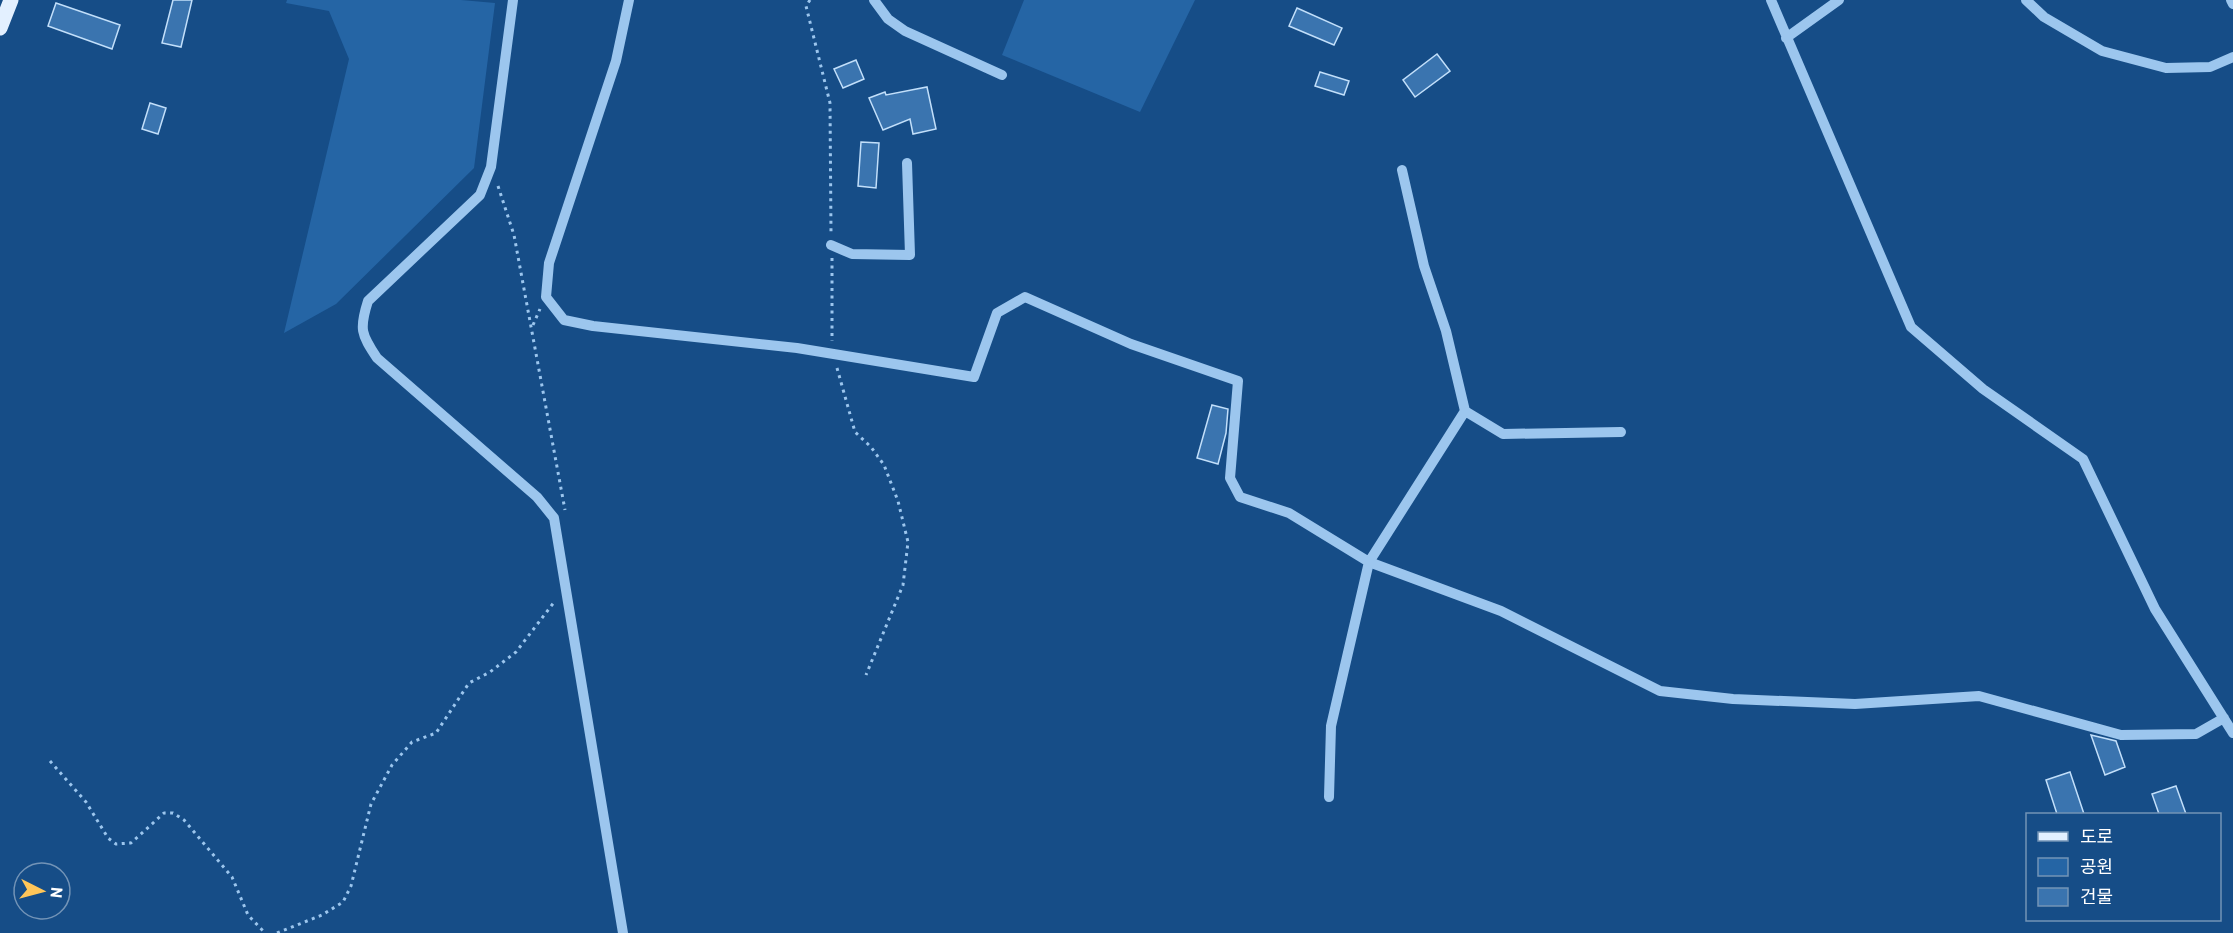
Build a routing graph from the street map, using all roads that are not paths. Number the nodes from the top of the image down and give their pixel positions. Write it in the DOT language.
graph roads {
  1 [pos="11,0"];
  2 [pos="513,0"];
  3 [pos="629,0"];
  4 [pos="874,0"];
  5 [pos="1771,0"];
  6 [pos="1839,0"];
  7 [pos="2026,0"];
  8 [pos="2231,0"];
  9 [pos="2233,4"];
  10 [pos="0,28"];
  11 [pos="1786,38"];
  12 [pos="2233,57"];
  13 [pos="1002,75"];
  14 [pos="907,163"];
  15 [pos="1402,170"];
  16 [pos="831,245"];
  17 [pos="1465,411"];
  18 [pos="1621,432"];
  19 [pos="1369,562"];
  20 [pos="2224,718"];
  21 [pos="2233,733"];
  22 [pos="1329,797"];
  23 [pos="623,933"];
  1 -- 10 [label="main road"];
  2 -- 23 [label="street"];
  3 -- 19 [label="street"];
  4 -- 13 [label="street"];
  5 -- 11 [label="street"];
  6 -- 11 [label="street"];
  7 -- 12 [label="street"];
  8 -- 9 [label="street"];
  11 -- 20 [label="street"];
  14 -- 16 [label="street"];
  15 -- 17 [label="street"];
  17 -- 18 [label="street"];
  17 -- 19 [label="street"];
  19 -- 20 [label="street"];
  19 -- 22 [label="street"];
  20 -- 21 [label="street"];
}
